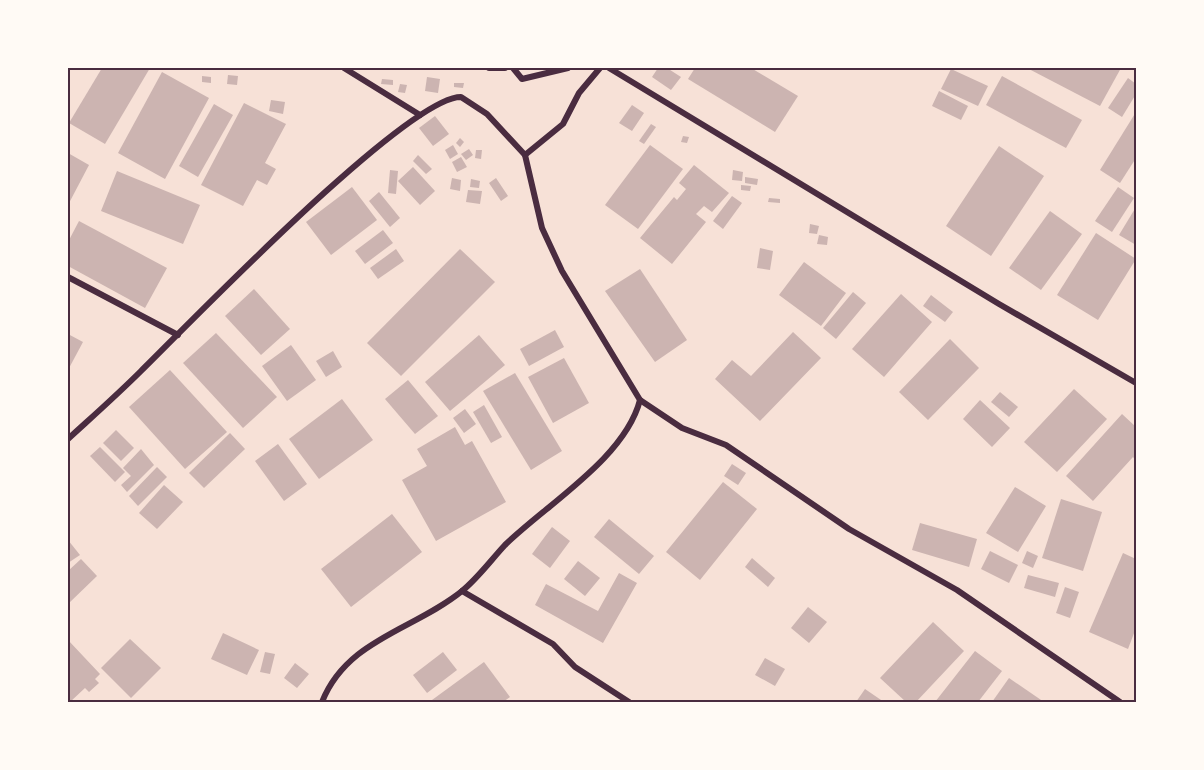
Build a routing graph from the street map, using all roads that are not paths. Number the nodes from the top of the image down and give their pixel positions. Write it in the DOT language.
graph roads {
  1 [pos="344,68"];
  2 [pos="489,68"];
  3 [pos="505,68"];
  4 [pos="513,68"];
  5 [pos="568,68"];
  6 [pos="600,68"];
  7 [pos="609,68"];
  8 [pos="420,115"];
  9 [pos="525,155"];
  10 [pos="68,277"];
  11 [pos="178,334"];
  12 [pos="1137,383"];
  13 [pos="640,400"];
  14 [pos="68,439"];
  15 [pos="462,591"];
  16 [pos="322,702"];
  17 [pos="629,702"];
  18 [pos="1120,702"];
  1 -- 8 [label="street"];
  2 -- 3 [label="street"];
  4 -- 5 [label="street"];
  6 -- 9 [label="street"];
  7 -- 12 [label="street"];
  8 -- 9 [label="street"];
  8 -- 11 [label="street"];
  9 -- 13 [label="street"];
  10 -- 11 [label="street"];
  11 -- 14 [label="street"];
  13 -- 15 [label="street"];
  13 -- 18 [label="street"];
  15 -- 16 [label="street"];
  15 -- 17 [label="street"];
}
